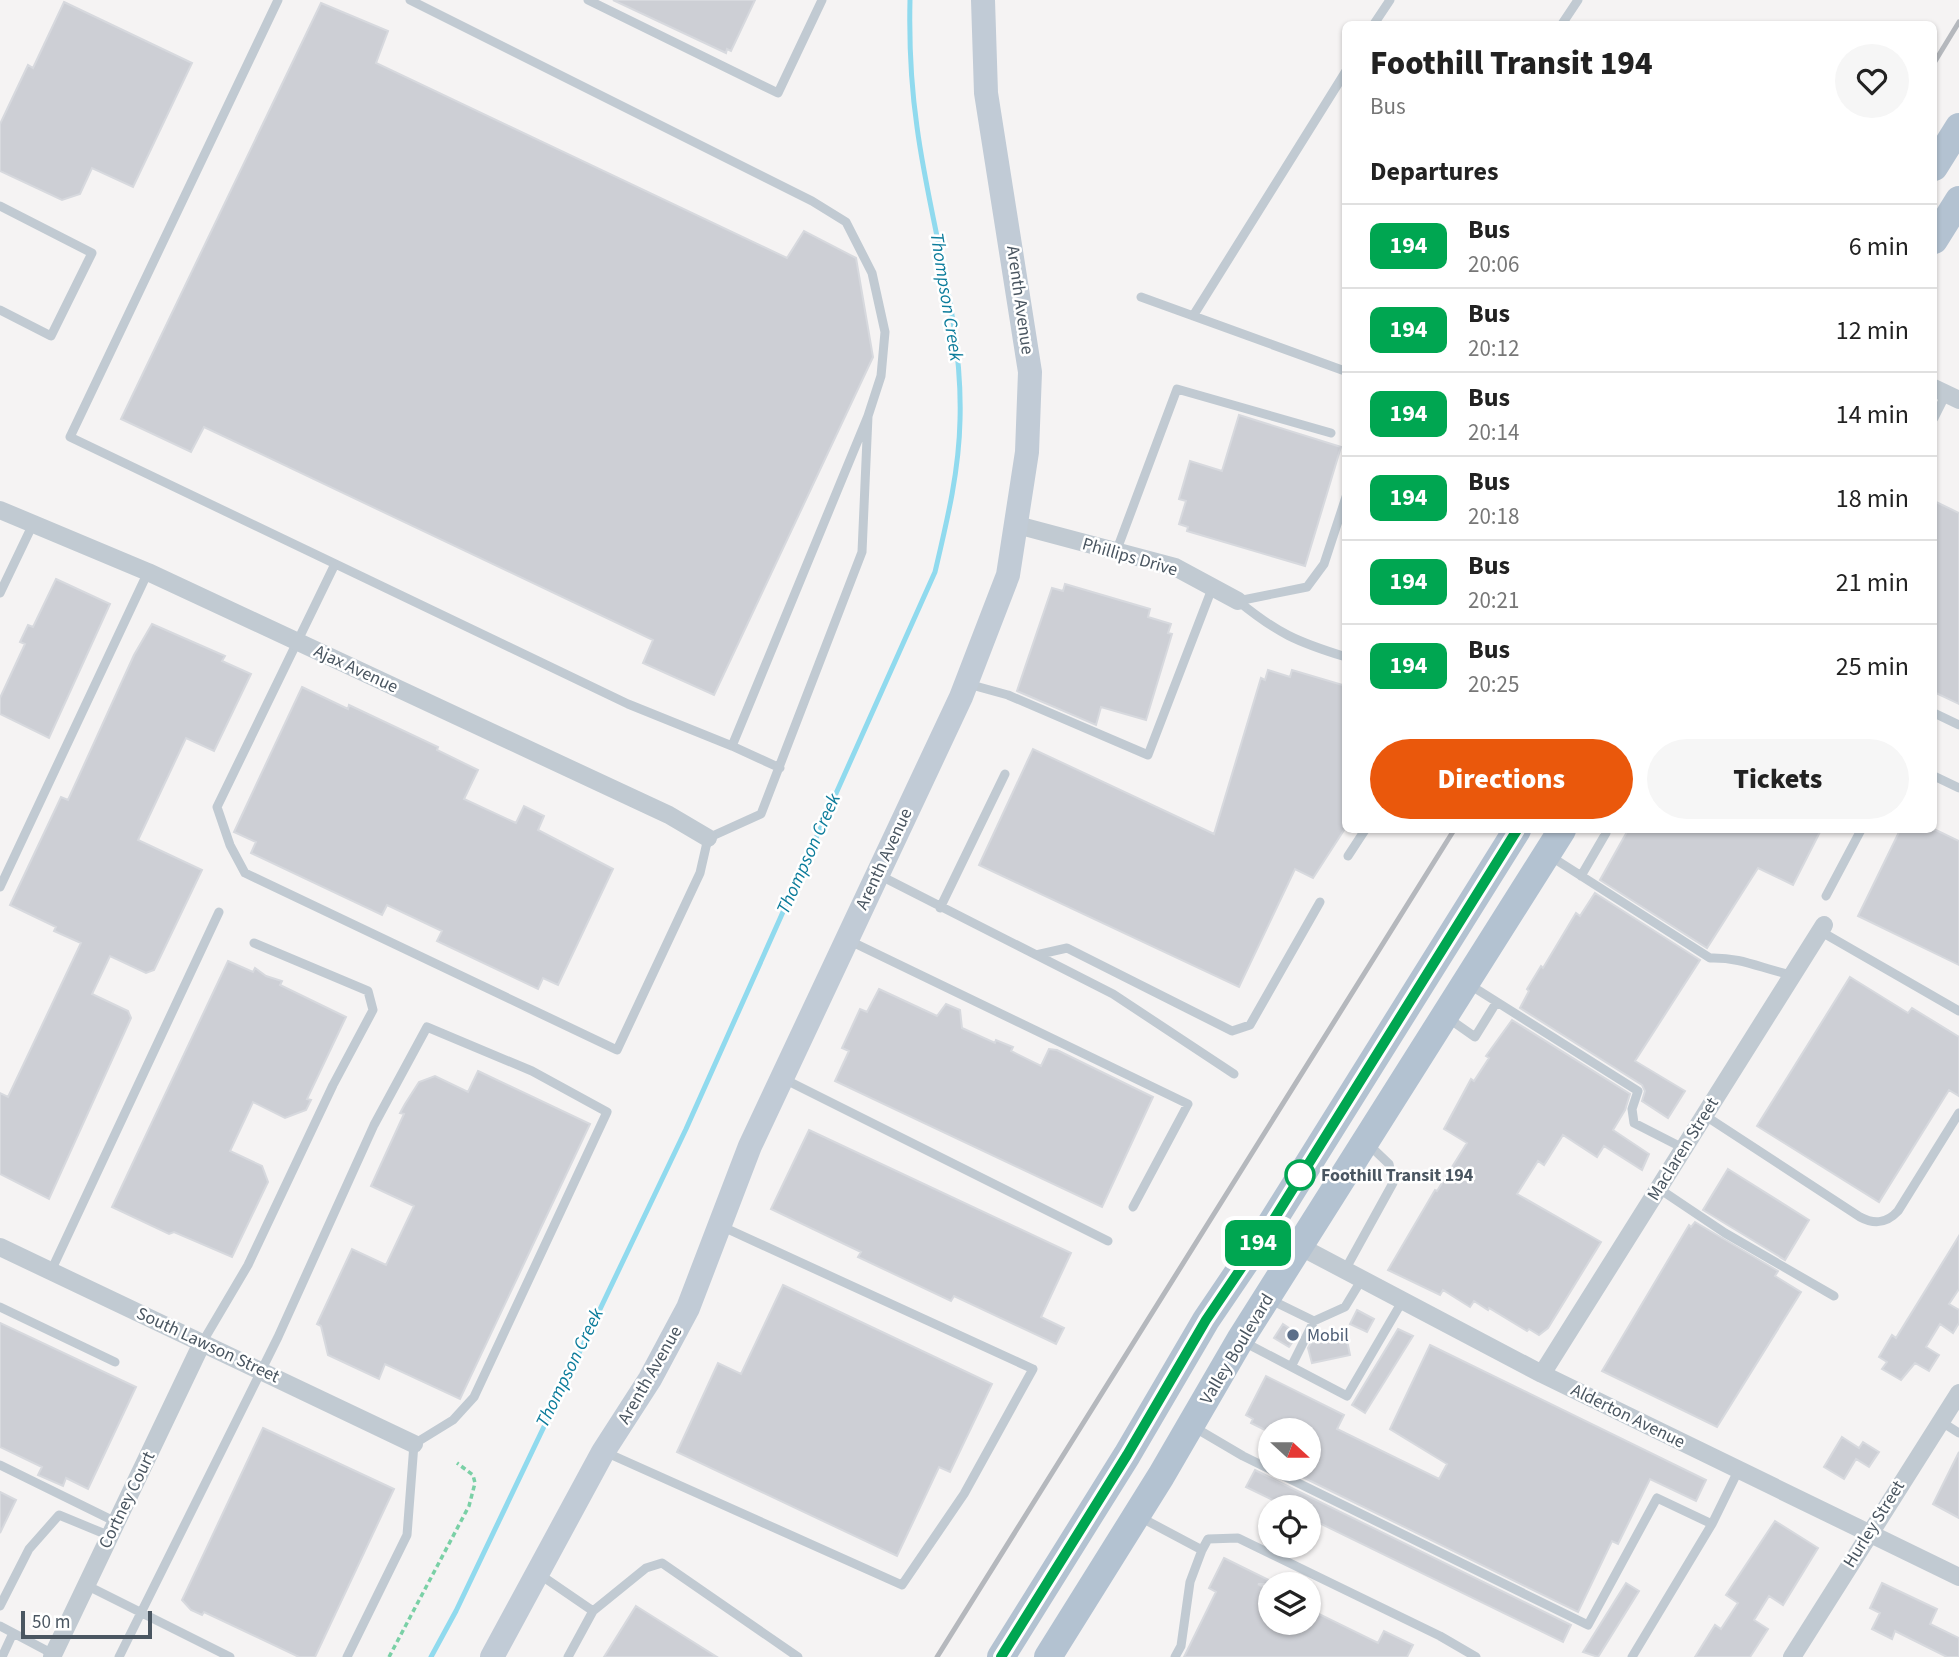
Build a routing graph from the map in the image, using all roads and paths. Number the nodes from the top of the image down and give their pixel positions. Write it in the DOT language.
graph roads {
  1 [pos="278,0"];
  2 [pos="410,0"];
  3 [pos="588,0"];
  4 [pos="822,0"];
  5 [pos="983,0"];
  6 [pos="1390,0"];
  7 [pos="1577,0"];
  8 [pos="1376,21"];
  9 [pos="1564,21"];
  10 [pos="1342,77"];
  11 [pos="1959,127"];
  12 [pos="1937,162"];
  13 [pos="1959,200"];
  14 [pos="0,206"];
  15 [pos="1937,235"];
  16 [pos="1141,297"];
  17 [pos="0,310"];
  18 [pos="1193,316"];
  19 [pos="1342,367"];
  20 [pos="1946,394"];
  21 [pos="1937,412"];
  22 [pos="868,416"];
  23 [pos="1331,433"];
  24 [pos="1342,509"];
  25 [pos="0,510"];
  26 [pos="33,524"];
  27 [pos="1017,525"];
  28 [pos="1116,552"];
  29 [pos="335,564"];
  30 [pos="148,572"];
  31 [pos="1213,586"];
  32 [pos="0,593"];
  33 [pos="1238,601"];
  34 [pos="296,641"];
  35 [pos="1342,656"];
  36 [pos="967,683"];
  37 [pos="1937,714"];
  38 [pos="1959,725"];
  39 [pos="732,746"];
  40 [pos="780,768"];
  41 [pos="1005,774"];
  42 [pos="1937,777"];
  43 [pos="1959,788"];
  44 [pos="1363,833"];
  45 [pos="1515,833"];
  46 [pos="1560,833"];
  47 [pos="1606,833"];
  48 [pos="1859,833"];
  49 [pos="708,838"];
  50 [pos="1546,853"];
  51 [pos="1348,856"];
  52 [pos="877,874"];
  53 [pos="1581,876"];
  54 [pos="0,887"];
  55 [pos="1826,896"];
  56 [pos="1320,902"];
  57 [pos="940,908"];
  58 [pos="219,912"];
  59 [pos="1822,928"];
  60 [pos="846,939"];
  61 [pos="254,943"];
  62 [pos="1035,955"];
  63 [pos="1792,975"];
  64 [pos="1466,982"];
  65 [pos="1496,1003"];
  66 [pos="1959,1011"];
  67 [pos="1443,1015"];
  68 [pos="1234,1074"];
  69 [pos="781,1077"];
  70 [pos="1959,1113"];
  71 [pos="1704,1115"];
  72 [pos="1366,1142"];
  73 [pos="1683,1148"];
  74 [pos="1658,1188"];
  75 [pos="1133,1207"];
  76 [pos="720,1226"];
  77 [pos="1269,1227"];
  78 [pos="1108,1241"];
  79 [pos="0,1247"];
  80 [pos="1301,1247"];
  81 [pos="1345,1270"];
  82 [pos="51,1271"];
  83 [pos="1362,1279"];
  84 [pos="1834,1296"];
  85 [pos="1268,1298"];
  86 [pos="1403,1300"];
  87 [pos="0,1307"];
  88 [pos="1314,1321"];
  89 [pos="1240,1340"];
  90 [pos="202,1343"];
  91 [pos="115,1362"];
  92 [pos="1292,1365"];
  93 [pos="260,1369"];
  94 [pos="1542,1374"];
  95 [pos="1959,1392"];
  96 [pos="1940,1421"];
  97 [pos="1191,1425"];
  98 [pos="1959,1433"];
  99 [pos="414,1444"];
  100 [pos="604,1452"];
  101 [pos="457,1463"];
  102 [pos="0,1465"];
  103 [pos="1739,1469"];
  104 [pos="1137,1515"];
  105 [pos="1712,1524"];
  106 [pos="113,1529"];
  107 [pos="1868,1532"];
  108 [pos="1202,1550"];
  109 [pos="537,1573"];
  110 [pos="1959,1577"];
  111 [pos="86,1585"];
  112 [pos="0,1606"];
  113 [pos="593,1611"];
  114 [pos="142,1613"];
  115 [pos="0,1626"];
  116 [pos="13,1633"];
  117 [pos="53,1656"];
  118 [pos="1049,1656"];
  119 [pos="2,1657"];
  120 [pos="120,1657"];
  121 [pos="230,1657"];
  122 [pos="347,1657"];
  123 [pos="389,1657"];
  124 [pos="492,1657"];
  125 [pos="568,1657"];
  126 [pos="798,1657"];
  127 [pos="1001,1657"];
  128 [pos="1175,1657"];
  129 [pos="1475,1657"];
  130 [pos="1632,1657"];
  131 [pos="1792,1657"];
  1 -- 29 [label="lane"];
  2 -- 22 [label="lane"];
  3 -- 4 [label="lane"];
  5 -- 27 [label="street, Arenth Avenue"];
  6 -- 8 [label="lane"];
  7 -- 9 [label="lane"];
  10 -- 18 [label="lane"];
  11 -- 12 [label="main road"];
  13 -- 15 [label="main road"];
  14 -- 17 [label="lane"];
  16 -- 18 [label="lane"];
  18 -- 19 [label="lane"];
  20 -- 21 [label="lane"];
  22 -- 39 [label="lane"];
  22 -- 40 [label="lane"];
  23 -- 28 [label="lane"];
  24 -- 33 [label="lane"];
  25 -- 26 [label="street, Ajax Avenue"];
  26 -- 30 [label="street, Ajax Avenue"];
  26 -- 32 [label="lane"];
  27 -- 28 [label="street, Phillips Drive"];
  27 -- 36 [label="street, Arenth Avenue"];
  28 -- 31 [label="street, Phillips Drive"];
  29 -- 34 [label="lane"];
  29 -- 39 [label="lane"];
  30 -- 34 [label="street, Ajax Avenue"];
  30 -- 54 [label="lane"];
  31 -- 33 [label="street, Phillips Drive"];
  31 -- 36 [label="lane"];
  33 -- 35 [label="lane"];
  34 -- 49 [label="street, Ajax Avenue"];
  34 -- 49 [label="lane"];
  36 -- 52 [label="street, Arenth Avenue"];
  37 -- 38 [label="lane"];
  39 -- 40 [label="lane"];
  40 -- 49 [label="lane"];
  41 -- 57 [label="lane"];
  42 -- 43 [label="lane"];
  44 -- 51 [label="lane"];
  45 -- 77 [label="main road"];
  46 -- 50 [label="main road, Valley Boulevard"];
  47 -- 53 [label="lane"];
  48 -- 55 [label="lane"];
  50 -- 53 [label="lane"];
  50 -- 64 [label="main road, Valley Boulevard"];
  52 -- 57 [label="lane"];
  52 -- 60 [label="street, Arenth Avenue"];
  53 -- 63 [label="lane"];
  56 -- 62 [label="lane"];
  57 -- 62 [label="lane"];
  58 -- 82 [label="lane"];
  59 -- 63 [label="street, Maclaren Street"];
  59 -- 66 [label="lane"];
  60 -- 69 [label="street, Arenth Avenue"];
  60 -- 75 [label="lane"];
  61 -- 90 [label="lane"];
  62 -- 68 [label="lane"];
  63 -- 71 [label="street, Maclaren Street"];
  64 -- 65 [label="lane"];
  64 -- 67 [label="main road, Valley Boulevard"];
  65 -- 67 [label="lane"];
  65 -- 73 [label="lane"];
  67 -- 72 [label="main road, Valley Boulevard"];
  69 -- 76 [label="street, Arenth Avenue"];
  69 -- 78 [label="lane"];
  70 -- 71 [label="lane"];
  71 -- 73 [label="street, Maclaren Street"];
  72 -- 80 [label="main road, Valley Boulevard"];
  72 -- 81 [label="lane"];
  73 -- 74 [label="street, Maclaren Street"];
  74 -- 84 [label="lane"];
  74 -- 94 [label="street, Maclaren Street"];
  76 -- 100 [label="street, Arenth Avenue"];
  76 -- 100 [label="lane"];
  77 -- 80 [label="main road"];
  77 -- 127 [label="main road"];
  79 -- 82 [label="street, South Lawson Street"];
  80 -- 81 [label="street, Alderton Avenue"];
  80 -- 85 [label="main road, Valley Boulevard"];
  81 -- 83 [label="street, Alderton Avenue"];
  82 -- 90 [label="street, South Lawson Street"];
  83 -- 86 [label="street, Alderton Avenue"];
  83 -- 88 [label="lane"];
  85 -- 88 [label="lane"];
  85 -- 89 [label="main road, Valley Boulevard"];
  86 -- 92 [label="lane"];
  86 -- 94 [label="street, Alderton Avenue"];
  87 -- 91 [label="lane"];
  88 -- 92 [label="lane"];
  89 -- 92 [label="lane"];
  89 -- 97 [label="main road, Valley Boulevard"];
  90 -- 93 [label="street, South Lawson Street"];
  90 -- 106 [label="street, Cortney Court"];
  93 -- 99 [label="street, South Lawson Street"];
  93 -- 99 [label="lane"];
  93 -- 114 [label="lane"];
  94 -- 103 [label="street, Alderton Avenue"];
  95 -- 96 [label="street, Hurley Street"];
  96 -- 98 [label="lane"];
  96 -- 107 [label="street, Hurley Street"];
  97 -- 104 [label="main road, Valley Boulevard"];
  97 -- 105 [label="lane"];
  99 -- 122 [label="lane"];
  100 -- 109 [label="street, Arenth Avenue"];
  101 -- 123 [label="path"];
  102 -- 106 [label="lane"];
  103 -- 105 [label="lane"];
  103 -- 107 [label="street, Alderton Avenue"];
  104 -- 108 [label="lane"];
  104 -- 118 [label="main road, Valley Boulevard"];
  105 -- 130 [label="lane"];
  106 -- 111 [label="street, Cortney Court"];
  106 -- 112 [label="lane"];
  107 -- 110 [label="street, Alderton Avenue"];
  107 -- 131 [label="street, Hurley Street"];
  108 -- 128 [label="lane"];
  108 -- 129 [label="lane"];
  109 -- 113 [label="lane"];
  109 -- 124 [label="street, Arenth Avenue"];
  111 -- 114 [label="lane"];
  111 -- 117 [label="street, Cortney Court"];
  113 -- 125 [label="lane"];
  113 -- 126 [label="lane"];
  114 -- 120 [label="lane"];
  114 -- 121 [label="lane"];
  115 -- 116 [label="lane"];
  116 -- 117 [label="lane"];
  116 -- 119 [label="lane"];
}
